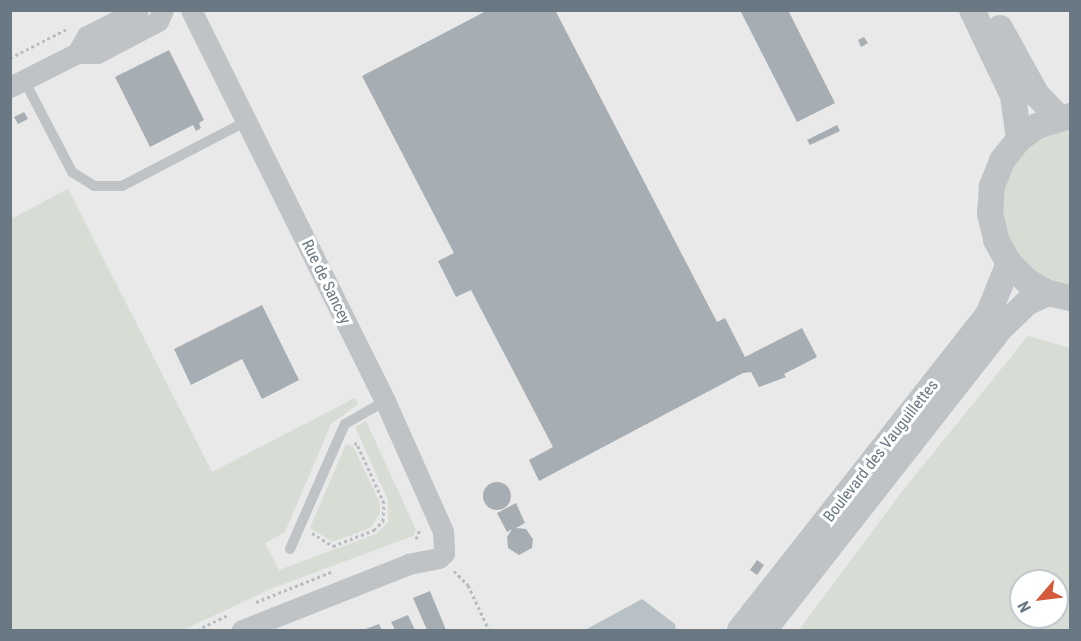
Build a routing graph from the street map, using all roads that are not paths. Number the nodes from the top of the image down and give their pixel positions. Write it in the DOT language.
graph roads {
  1 [pos="138,10"];
  2 [pos="163,10"];
  3 [pos="191,10"];
  4 [pos="972,10"];
  5 [pos="990,10"];
  6 [pos="77,53"];
  7 [pos="17,83"];
  8 [pos="1064,117"];
  9 [pos="247,121"];
  10 [pos="1019,139"];
  11 [pos="1009,263"];
  12 [pos="1059,296"];
  13 [pos="385,401"];
  14 [pos="290,549"];
  15 [pos="242,630"];
  16 [pos="740,630"];
  17 [pos="764,630"];
  1 -- 6 [label="street"];
  2 -- 6 [label="street"];
  3 -- 9 [label="street, Rue de Sancey"];
  4 -- 10 [label="street"];
  5 -- 8 [label="street"];
  6 -- 7 [label="street"];
  7 -- 9 [label="lane"];
  8 -- 10 [label="street"];
  9 -- 13 [label="street, Rue de Sancey"];
  10 -- 11 [label="street"];
  11 -- 12 [label="street"];
  11 -- 16 [label="street, Boulevard des Vauguillettes"];
  12 -- 17 [label="street, Boulevard des Vauguillettes"];
  13 -- 14 [label="lane"];
  13 -- 15 [label="street, Rue de Sancey"];
}
